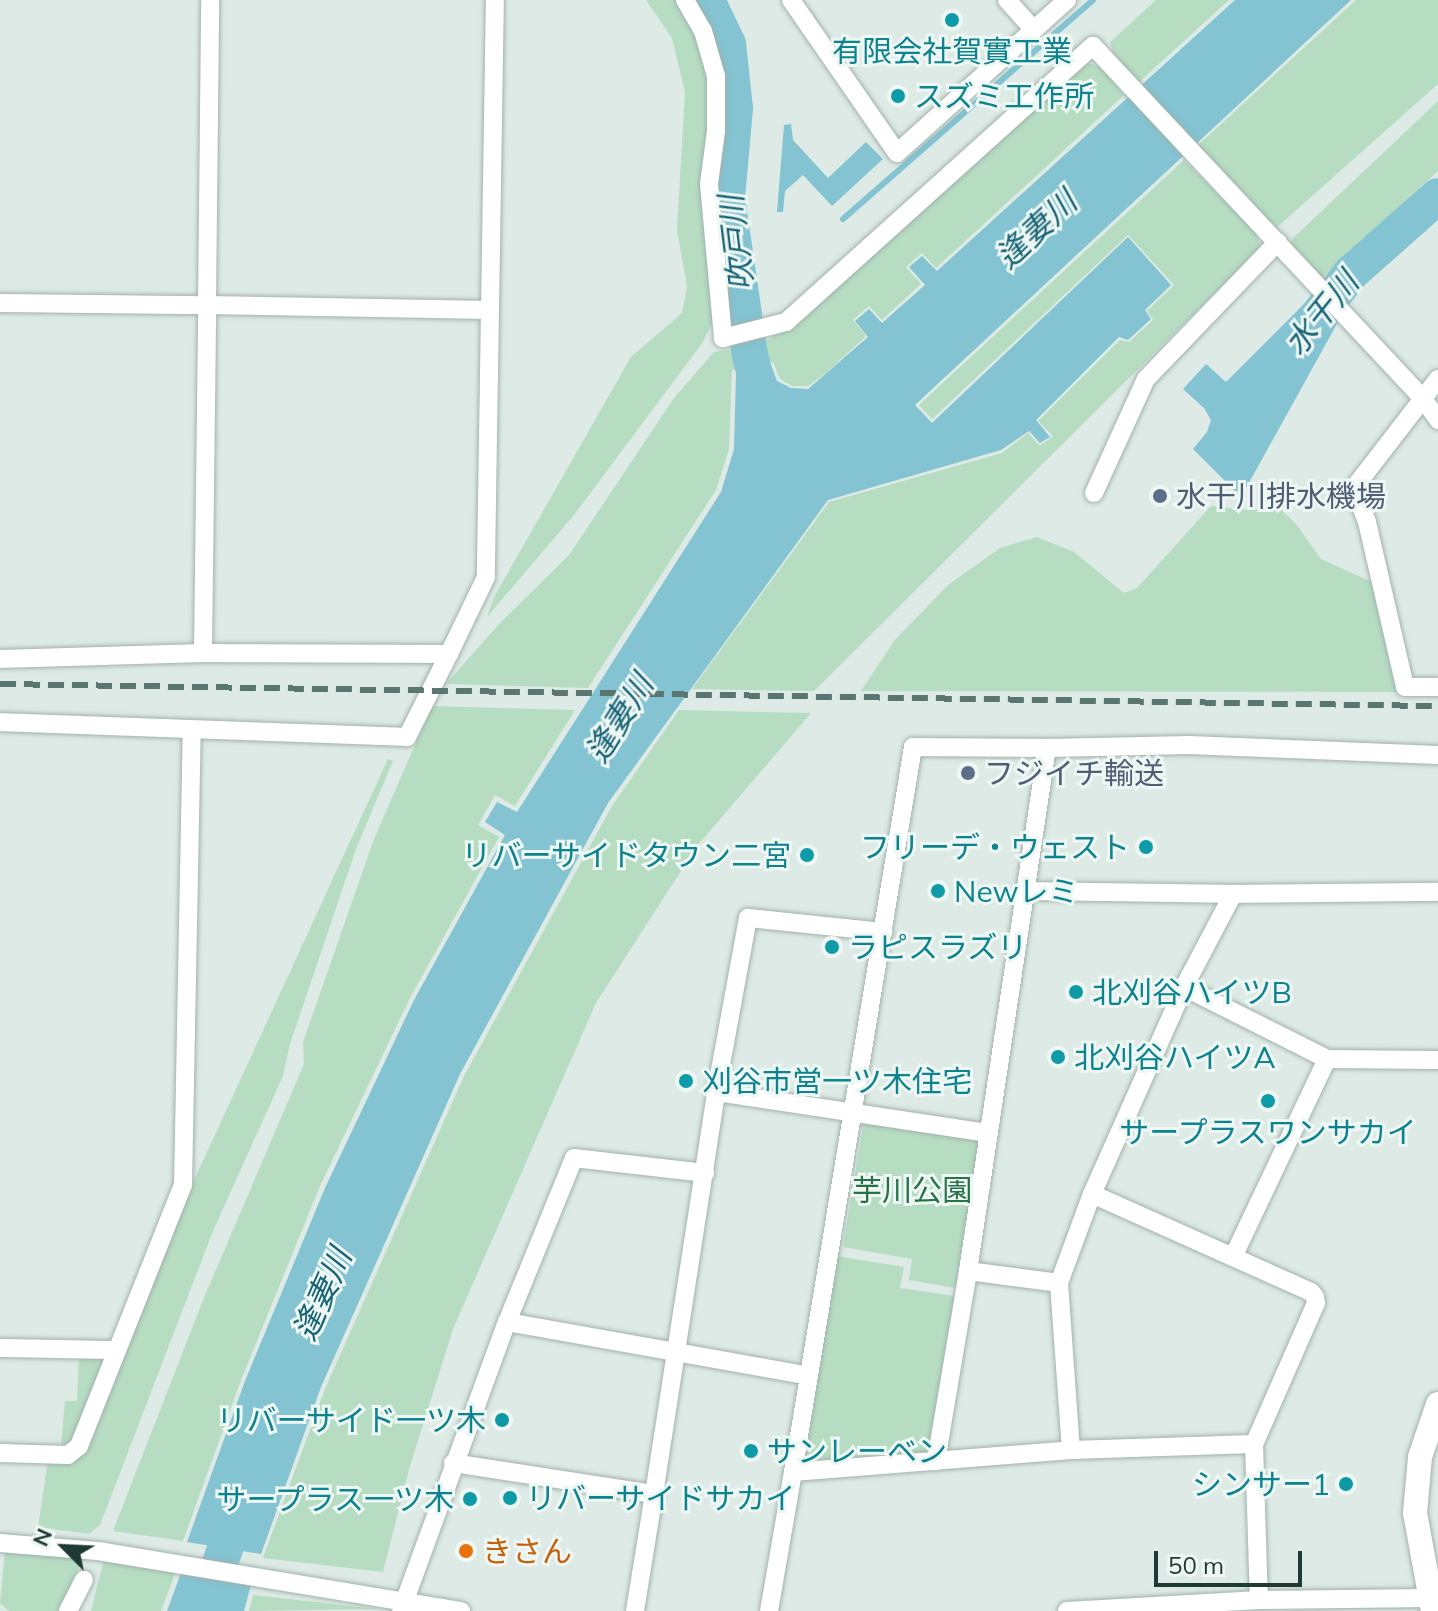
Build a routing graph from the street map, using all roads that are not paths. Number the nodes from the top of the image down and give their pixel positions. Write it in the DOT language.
graph roads {
  1 [pos="210,0"];
  2 [pos="495,0"];
  3 [pos="685,0"];
  4 [pos="1007,0"];
  5 [pos="1067,0"];
  6 [pos="796,2"];
  7 [pos="1034,30"];
  8 [pos="1278,242"];
  9 [pos="0,303"];
  10 [pos="207,305"];
  11 [pos="490,310"];
  12 [pos="1438,379"];
  13 [pos="1423,399"];
  14 [pos="1438,420"];
  15 [pos="1094,493"];
  16 [pos="203,653"];
  17 [pos="449,654"];
  18 [pos="0,659"];
  19 [pos="1438,687"];
  20 [pos="0,722"];
  21 [pos="192,732"];
  22 [pos="1047,748"];
  23 [pos="1438,755"];
  24 [pos="1028,891"];
  25 [pos="1438,892"];
  26 [pos="1233,894"];
  27 [pos="883,932"];
  28 [pos="1184,987"];
  29 [pos="1327,1059"];
  30 [pos="1438,1060"];
  31 [pos="716,1092"];
  32 [pos="854,1112"];
  33 [pos="988,1133"];
  34 [pos="705,1173"];
  35 [pos="1092,1194"];
  36 [pos="1233,1257"];
  37 [pos="968,1271"];
  38 [pos="1059,1283"];
  39 [pos="507,1322"];
  40 [pos="0,1348"];
  41 [pos="115,1350"];
  42 [pos="677,1355"];
  43 [pos="806,1375"];
  44 [pos="1438,1404"];
  45 [pos="1254,1444"];
  46 [pos="1071,1450"];
  47 [pos="0,1453"];
  48 [pos="936,1461"];
  49 [pos="453,1463"];
  50 [pos="793,1472"];
  51 [pos="654,1494"];
  52 [pos="0,1543"];
  53 [pos="84,1580"];
  54 [pos="1259,1600"];
  55 [pos="1433,1602"];
  56 [pos="403,1608"];
  57 [pos="424,1609"];
  58 [pos="68,1611"];
  59 [pos="461,1611"];
  60 [pos="635,1611"];
  61 [pos="769,1611"];
  62 [pos="1067,1611"];
  1 -- 10 [label="street"];
  2 -- 11 [label="street"];
  3 -- 8 [label="street"];
  4 -- 7 [label="street"];
  5 -- 7 [label="street"];
  6 -- 7 [label="street"];
  8 -- 13 [label="street"];
  8 -- 15 [label="street"];
  9 -- 10 [label="street"];
  10 -- 11 [label="street"];
  10 -- 16 [label="street"];
  11 -- 17 [label="street"];
  12 -- 13 [label="street"];
  13 -- 14 [label="street"];
  13 -- 19 [label="street"];
  16 -- 17 [label="street"];
  16 -- 18 [label="street"];
  17 -- 21 [label="street"];
  20 -- 21 [label="street"];
  21 -- 41 [label="street"];
  22 -- 23 [label="street"];
  22 -- 24 [label="street"];
  22 -- 27 [label="street"];
  24 -- 26 [label="street"];
  24 -- 33 [label="street"];
  25 -- 26 [label="street"];
  26 -- 28 [label="street"];
  27 -- 31 [label="street"];
  27 -- 32 [label="street"];
  28 -- 29 [label="street"];
  28 -- 35 [label="street"];
  29 -- 30 [label="street"];
  29 -- 36 [label="street"];
  31 -- 32 [label="street"];
  31 -- 34 [label="street"];
  32 -- 33 [label="street"];
  32 -- 43 [label="street"];
  33 -- 37 [label="street"];
  34 -- 39 [label="street"];
  34 -- 42 [label="street"];
  35 -- 36 [label="street"];
  35 -- 38 [label="street"];
  36 -- 45 [label="street"];
  37 -- 38 [label="street"];
  37 -- 48 [label="street"];
  38 -- 46 [label="street"];
  39 -- 42 [label="street"];
  39 -- 49 [label="street"];
  40 -- 41 [label="street"];
  41 -- 47 [label="street"];
  42 -- 43 [label="street"];
  42 -- 51 [label="street"];
  43 -- 50 [label="street"];
  44 -- 55 [label="street"];
  45 -- 46 [label="street"];
  45 -- 54 [label="street"];
  46 -- 48 [label="street"];
  48 -- 50 [label="street"];
  49 -- 51 [label="street"];
  49 -- 56 [label="street"];
  50 -- 61 [label="street"];
  51 -- 60 [label="street"];
  52 -- 56 [label="street"];
  53 -- 58 [label="street"];
  54 -- 55 [label="street"];
  54 -- 62 [label="street"];
  56 -- 57 [label="street"];
  57 -- 59 [label="street"];
}
